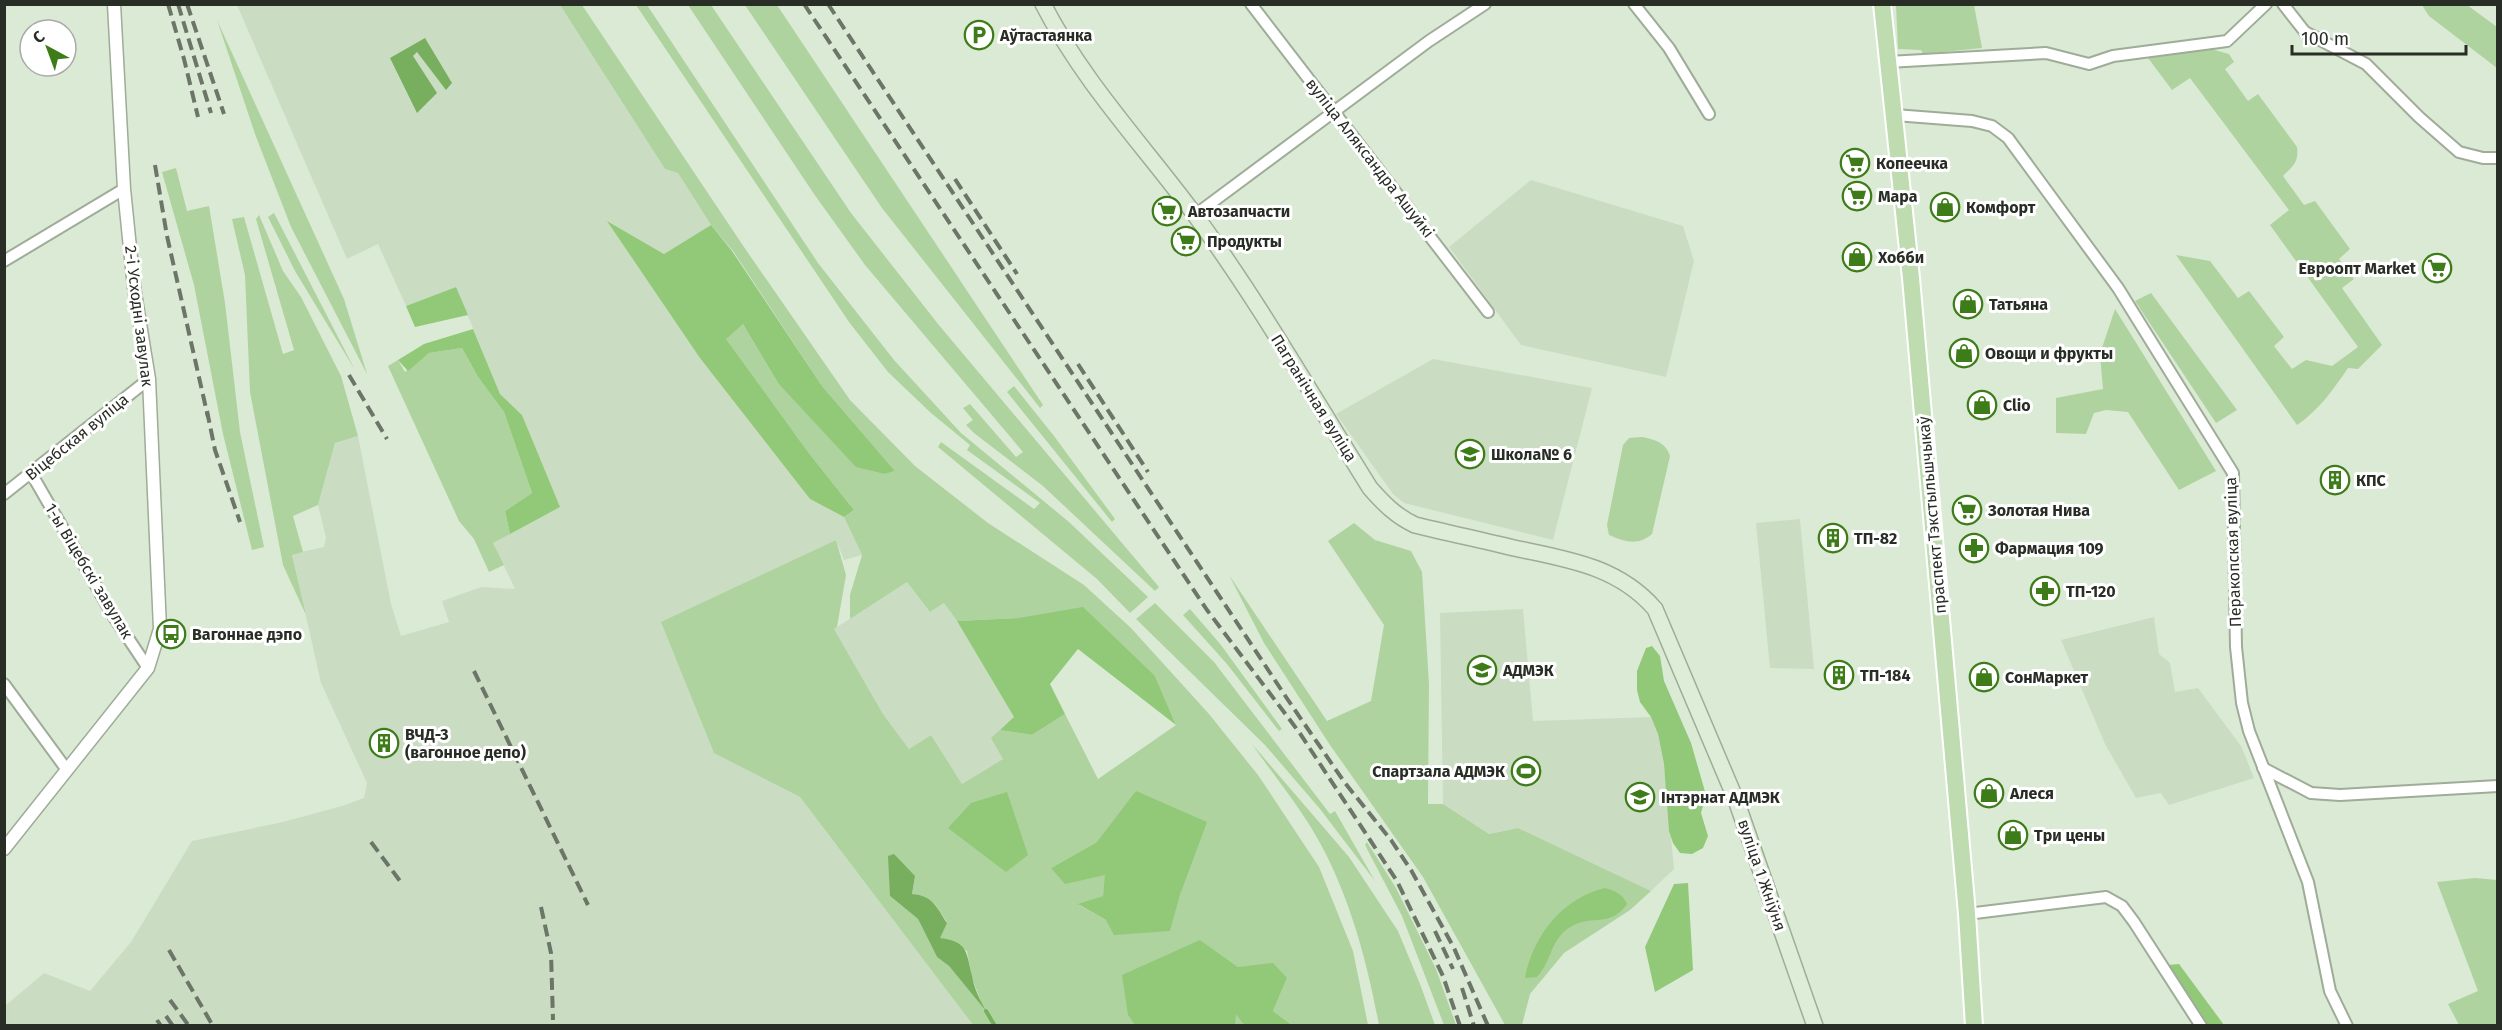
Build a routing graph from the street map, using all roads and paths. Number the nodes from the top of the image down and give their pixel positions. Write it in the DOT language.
graph roads {
  1 [pos="114,4"];
  2 [pos="1251,4"];
  3 [pos="1485,4"];
  4 [pos="1634,4"];
  5 [pos="1882,4"];
  6 [pos="2266,4"];
  7 [pos="2283,4"];
  8 [pos="1047,6"];
  9 [pos="1888,62"];
  10 [pos="1334,113"];
  11 [pos="1709,114"];
  12 [pos="1895,115"];
  13 [pos="2498,158"];
  14 [pos="124,189"];
  15 [pos="1195,215"];
  16 [pos="4,261"];
  17 [pos="1488,312"];
  18 [pos="149,379"];
  19 [pos="31,473"];
  20 [pos="4,494"];
  21 [pos="1677,659"];
  22 [pos="148,668"];
  23 [pos="4,684"];
  24 [pos="2263,768"];
  25 [pos="68,770"];
  26 [pos="2498,786"];
  27 [pos="4,849"];
  28 [pos="1967,914"];
  29 [pos="1815,1026"];
  30 [pos="1974,1026"];
  31 [pos="2201,1026"];
  32 [pos="2347,1026"];
  1 -- 14 [label="street, 2-і Усходні завулак"];
  2 -- 10 [label="street, вуліца Аляксандра Ашуйкі"];
  3 -- 10 [label="street"];
  4 -- 11 [label="street"];
  5 -- 9 [label="main road, праспект Тэкстыльшчыкаў"];
  6 -- 9 [label="street"];
  7 -- 13 [label="street"];
  8 -- 15 [label="main road, Пагранічная вуліца"];
  9 -- 12 [label="main road, праспект Тэкстыльшчыкаў"];
  10 -- 15 [label="street"];
  10 -- 17 [label="street, вуліца Аляксандра Ашуйкі"];
  12 -- 24 [label="street, Перакопская вуліца"];
  12 -- 28 [label="main road, праспект Тэкстыльшчыкаў"];
  14 -- 16 [label="street"];
  14 -- 18 [label="street, 2-і Усходні завулак"];
  15 -- 21 [label="main road, Пагранічная вуліца"];
  18 -- 19 [label="street, Віцебская вуліца"];
  18 -- 22 [label="street, 2-і Усходні завулак"];
  19 -- 20 [label="street, Віцебская вуліца"];
  19 -- 22 [label="street, 1-ы Віцебскі завулак"];
  21 -- 29 [label="main road, вуліца 1 Жніўня"];
  22 -- 25 [label="street"];
  23 -- 25 [label="street"];
  24 -- 26 [label="street"];
  24 -- 32 [label="street, Перакопская вуліца"];
  25 -- 27 [label="street"];
  28 -- 30 [label="main road, праспект Тэкстыльшчыкаў"];
  28 -- 31 [label="street"];
}
